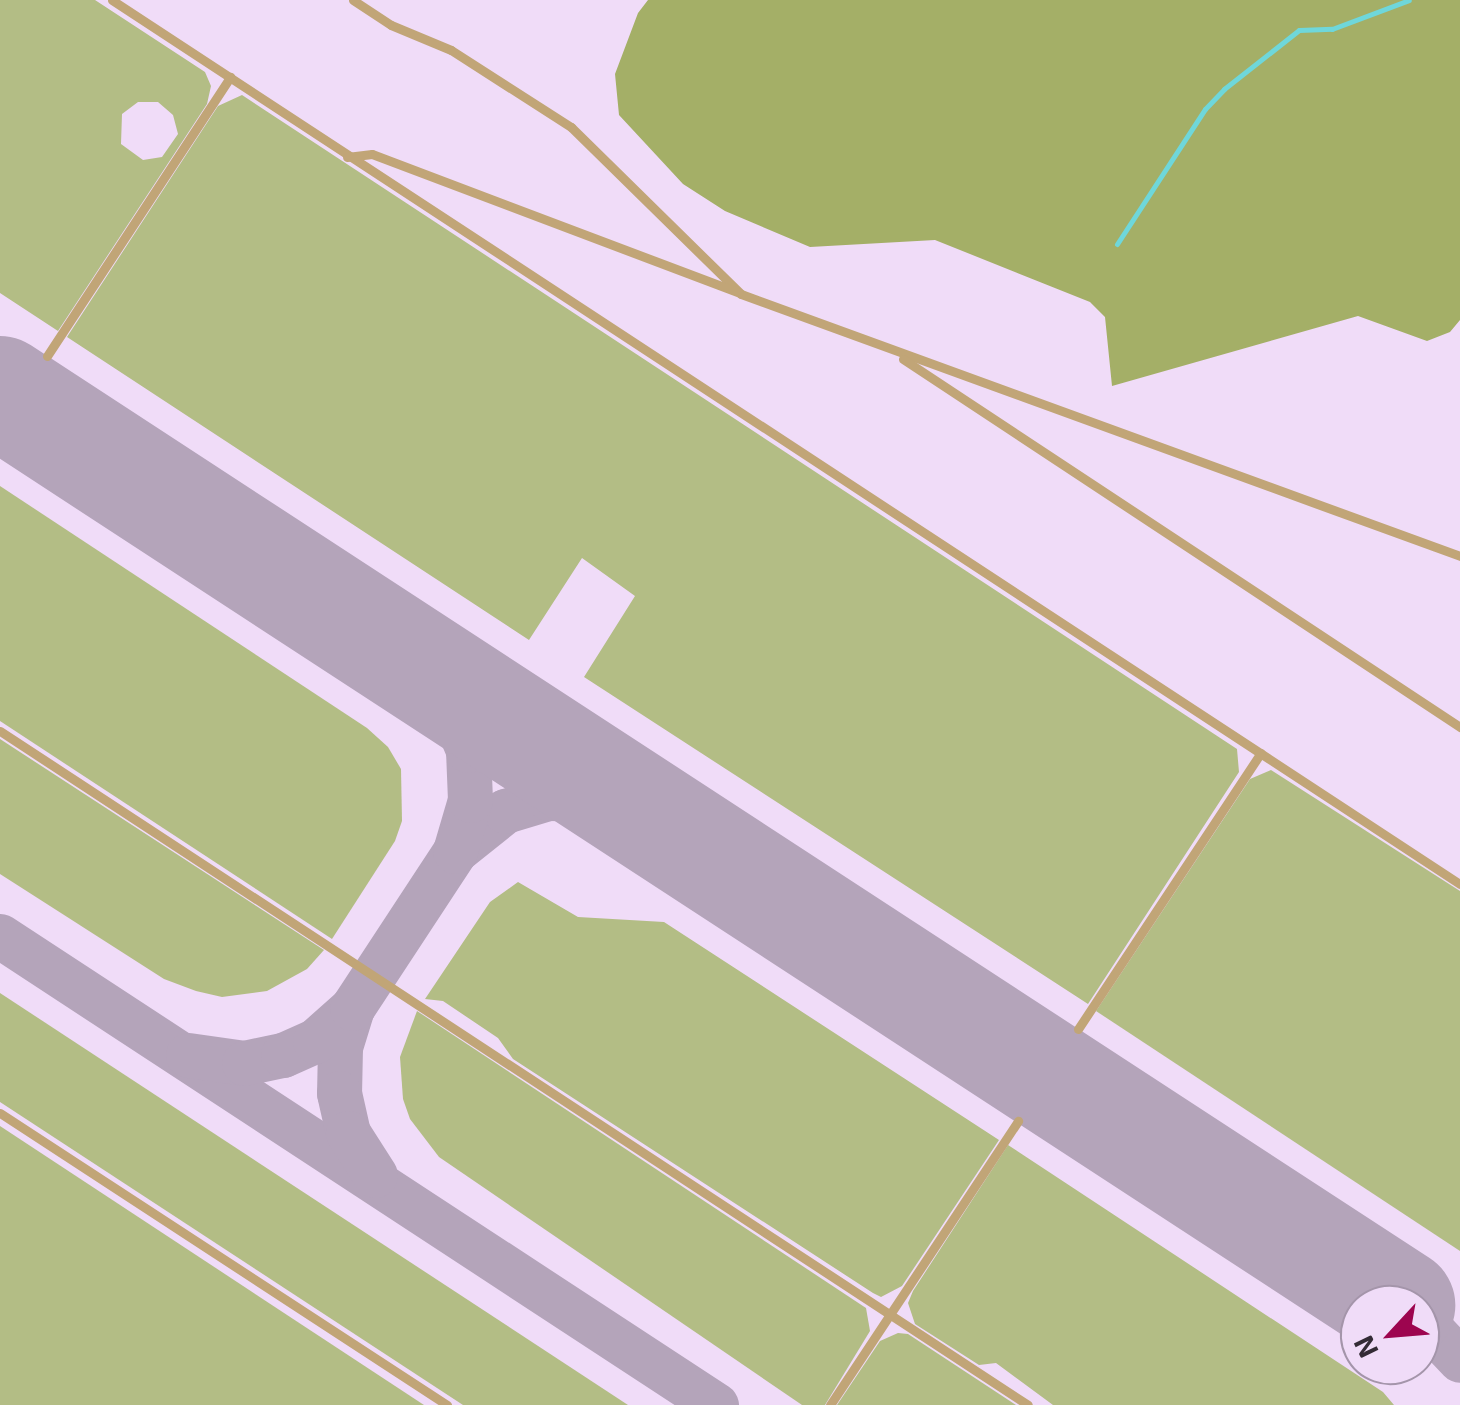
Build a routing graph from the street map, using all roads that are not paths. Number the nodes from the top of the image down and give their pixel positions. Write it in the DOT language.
graph roads {
  1 [pos="112,0"];
  2 [pos="353,0"];
  3 [pos="230,77"];
  4 [pos="346,157"];
  5 [pos="741,294"];
  6 [pos="898,354"];
  7 [pos="47,356"];
  8 [pos="1460,556"];
  9 [pos="1460,727"];
  10 [pos="0,730"];
  11 [pos="1261,753"];
  12 [pos="1460,884"];
  13 [pos="1078,1029"];
  14 [pos="0,1113"];
  15 [pos="1018,1121"];
  16 [pos="889,1314"];
  17 [pos="447,1405"];
  18 [pos="830,1405"];
  19 [pos="1028,1405"];
  1 -- 3 [label="lane"];
  2 -- 5 [label="lane"];
  3 -- 4 [label="lane"];
  3 -- 7 [label="lane"];
  4 -- 5 [label="lane"];
  4 -- 11 [label="lane"];
  5 -- 6 [label="lane"];
  6 -- 8 [label="lane"];
  6 -- 9 [label="lane"];
  10 -- 16 [label="lane"];
  11 -- 12 [label="lane"];
  11 -- 13 [label="lane"];
  14 -- 17 [label="lane"];
  15 -- 16 [label="lane"];
  16 -- 18 [label="lane"];
  16 -- 19 [label="lane"];
}
